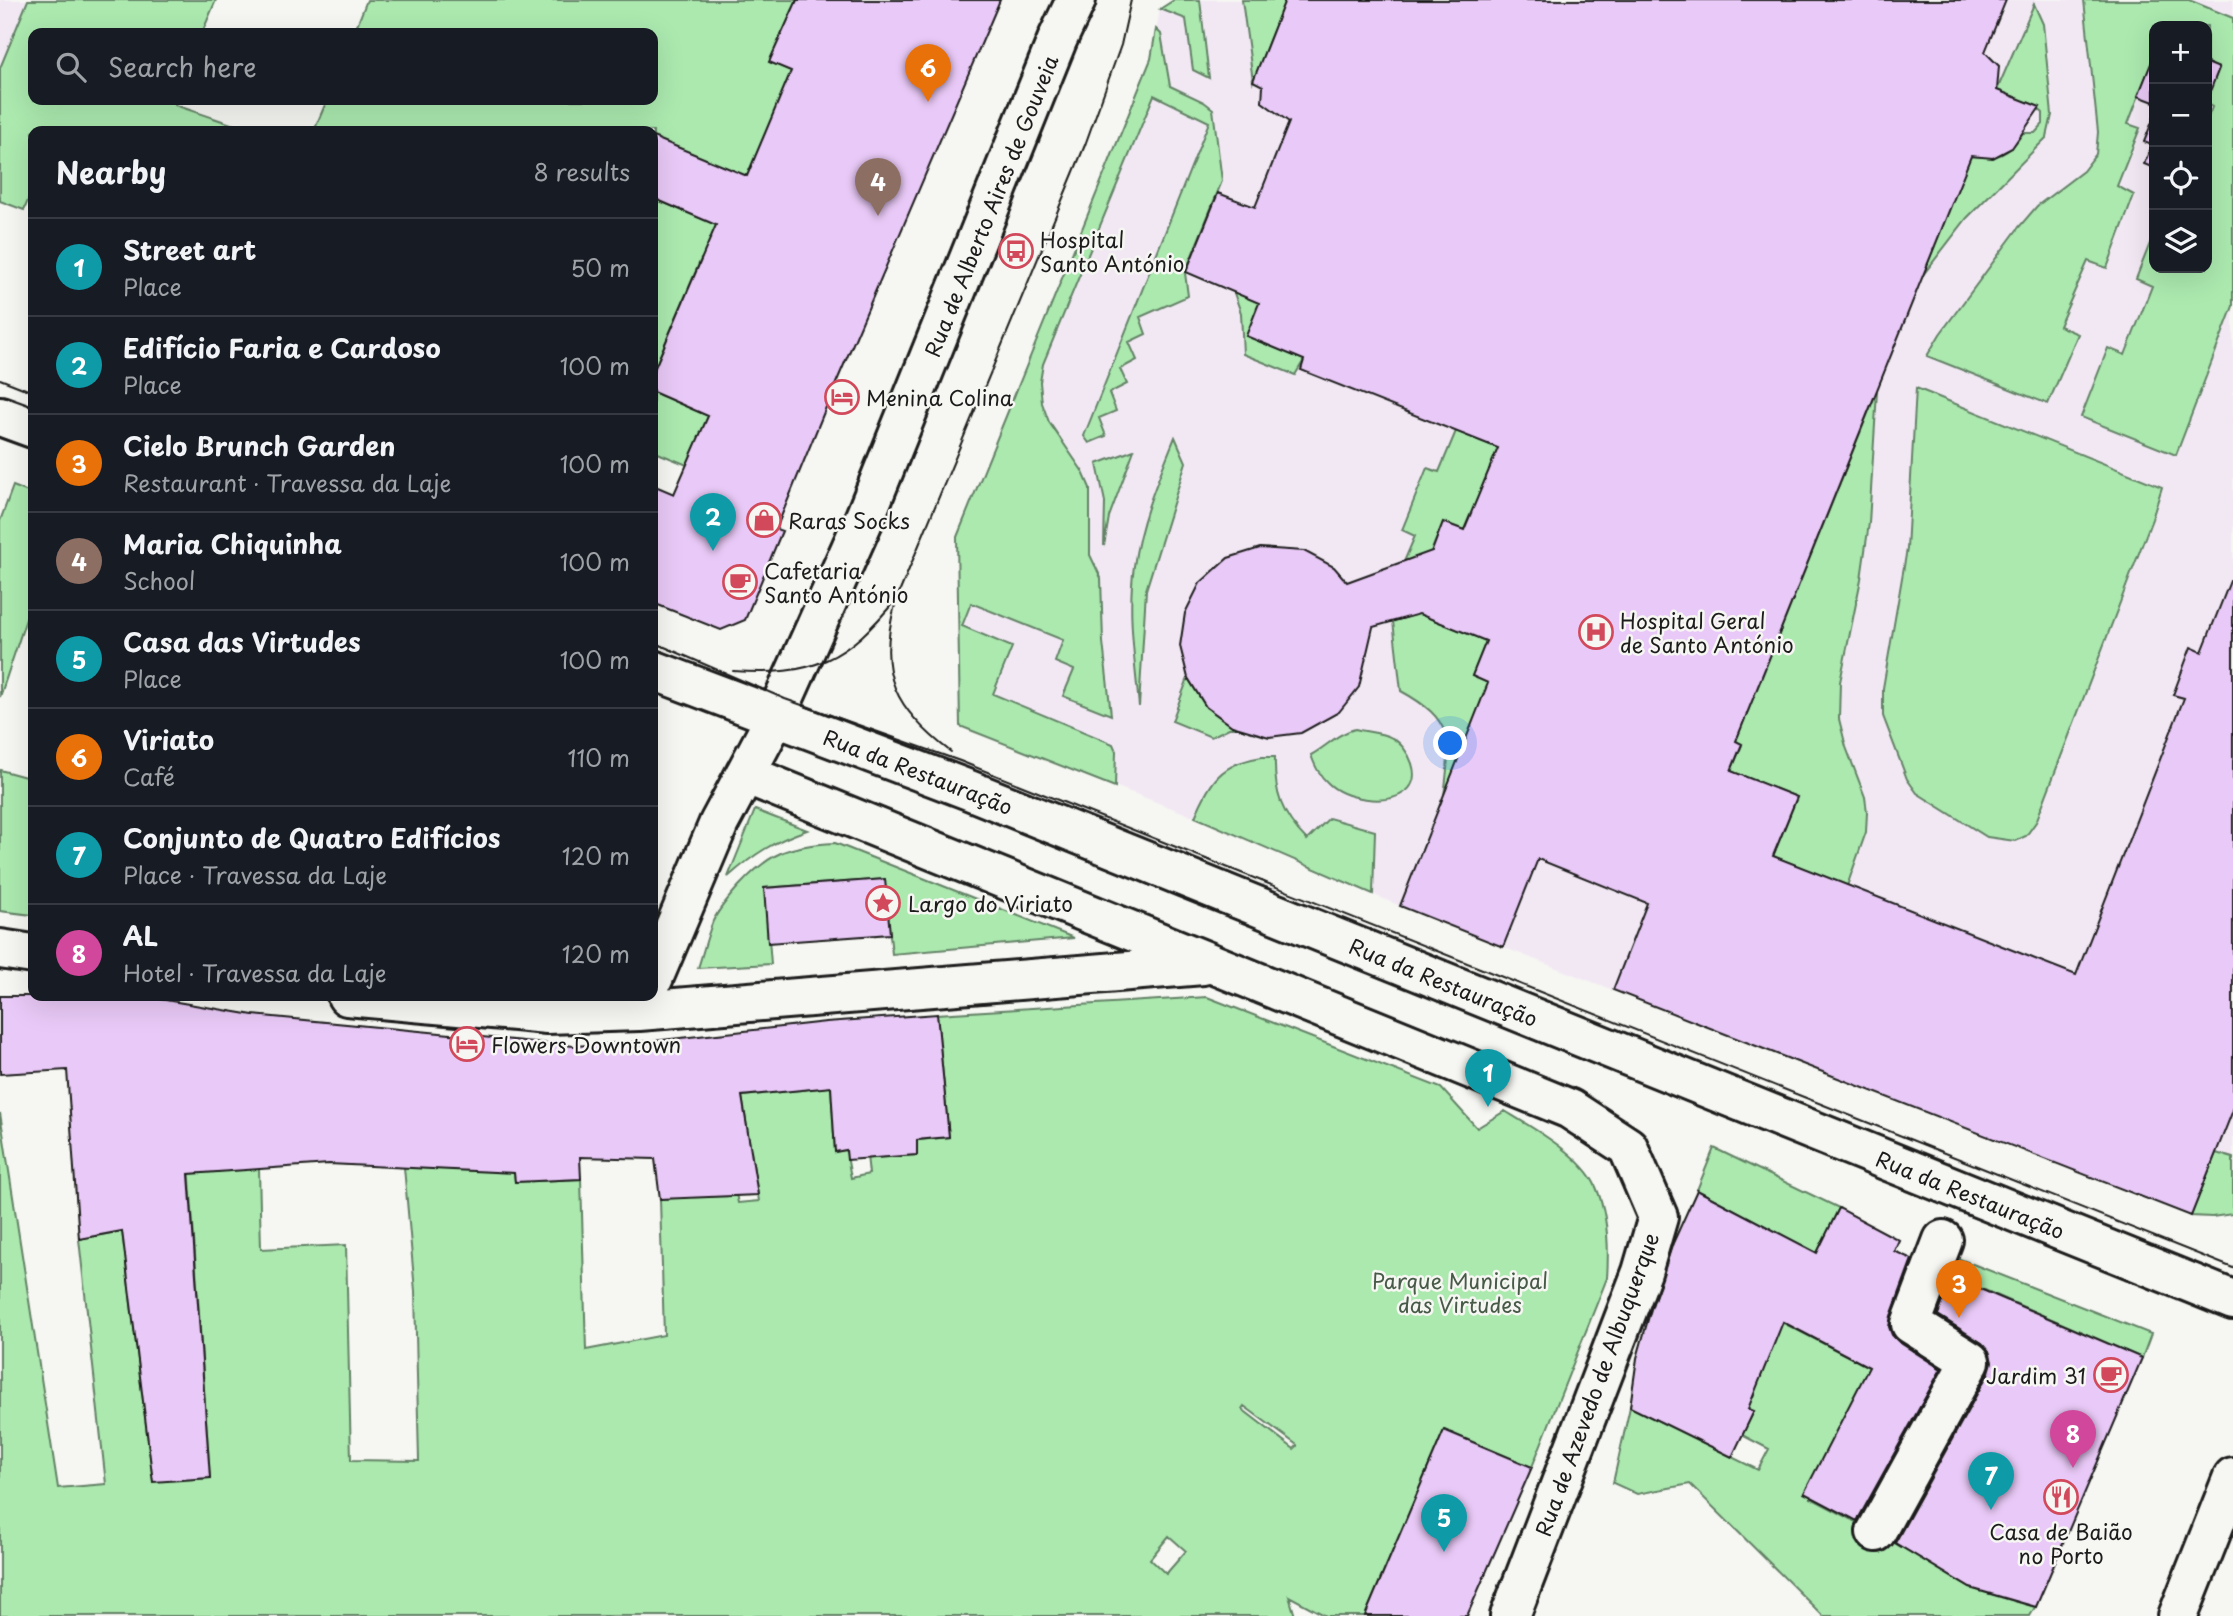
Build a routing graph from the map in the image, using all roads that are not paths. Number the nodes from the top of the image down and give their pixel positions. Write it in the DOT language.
graph roads {
  1 [pos="1076,0"];
  2 [pos="0,415"];
  3 [pos="28,426"];
  4 [pos="658,672"];
  5 [pos="775,718"];
  6 [pos="745,774"];
  7 [pos="0,949"];
  8 [pos="28,953"];
  9 [pos="1212,964"];
  10 [pos="658,967"];
  11 [pos="658,994"];
  12 [pos="403,1001"];
  13 [pos="615,1001"];
  14 [pos="1943,1240"];
  15 [pos="2233,1300"];
  16 [pos="2233,1477"];
  17 [pos="1876,1532"];
  18 [pos="1510,1616"];
  19 [pos="2178,1616"];
  1 -- 5 [label="street, Rua de Alberto Aires de Gouveia"];
  2 -- 3 [label="street"];
  4 -- 5 [label="street, Rua da Restauração"];
  5 -- 6 [label="street"];
  5 -- 15 [label="street, Rua da Restauração"];
  6 -- 9 [label="street"];
  6 -- 10 [label="street"];
  7 -- 8 [label="street"];
  9 -- 11 [label="street"];
  9 -- 18 [label="street, Rua de Azevedo de Albuquerque"];
  12 -- 13 [label="street"];
  14 -- 17 [label="street"];
  16 -- 19 [label="street"];
}
